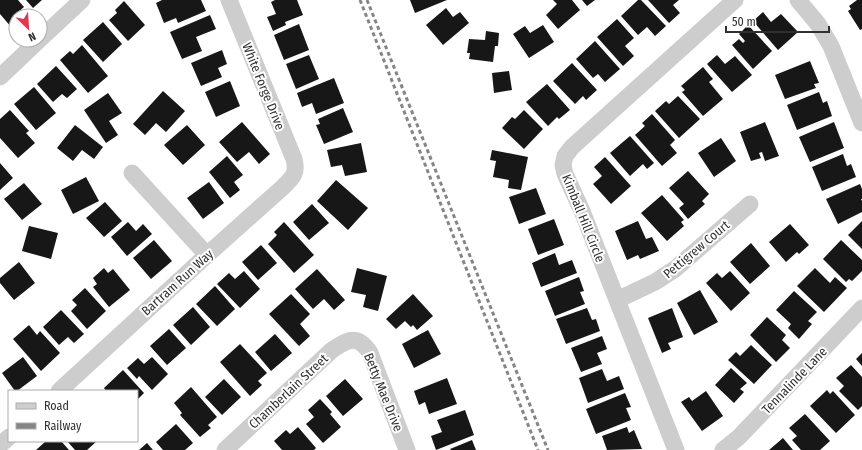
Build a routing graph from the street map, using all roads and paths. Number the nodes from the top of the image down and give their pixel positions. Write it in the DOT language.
graph roads {
  1 [pos="82,0"];
  2 [pos="229,0"];
  3 [pos="735,0"];
  4 [pos="798,0"];
  5 [pos="48,32"];
  6 [pos="31,48"];
  7 [pos="0,77"];
  8 [pos="862,123"];
  9 [pos="132,173"];
  10 [pos="295,173"];
  11 [pos="750,204"];
  12 [pos="206,255"];
  13 [pos="618,300"];
  14 [pos="862,308"];
  15 [pos="355,340"];
  16 [pos="60,390"];
  17 [pos="8,438"];
  18 [pos="0,445"];
  19 [pos="225,450"];
  20 [pos="407,450"];
  21 [pos="676,450"];
  22 [pos="724,450"];
  1 -- 5 [label="street"];
  2 -- 10 [label="street, White Forge Drive"];
  3 -- 13 [label="street, Kimball Hill Circle"];
  4 -- 8 [label="street"];
  6 -- 7 [label="street"];
  9 -- 12 [label="street"];
  10 -- 12 [label="street, Bartram Run Way"];
  11 -- 13 [label="street, Pettigrew Court"];
  12 -- 16 [label="street, Bartram Run Way"];
  13 -- 21 [label="street, Kimball Hill Circle"];
  14 -- 22 [label="street, Tennalinde Lane"];
  15 -- 19 [label="street, Chamberlain Street"];
  15 -- 20 [label="street, Betty Mae Drive"];
  17 -- 18 [label="street"];
}
